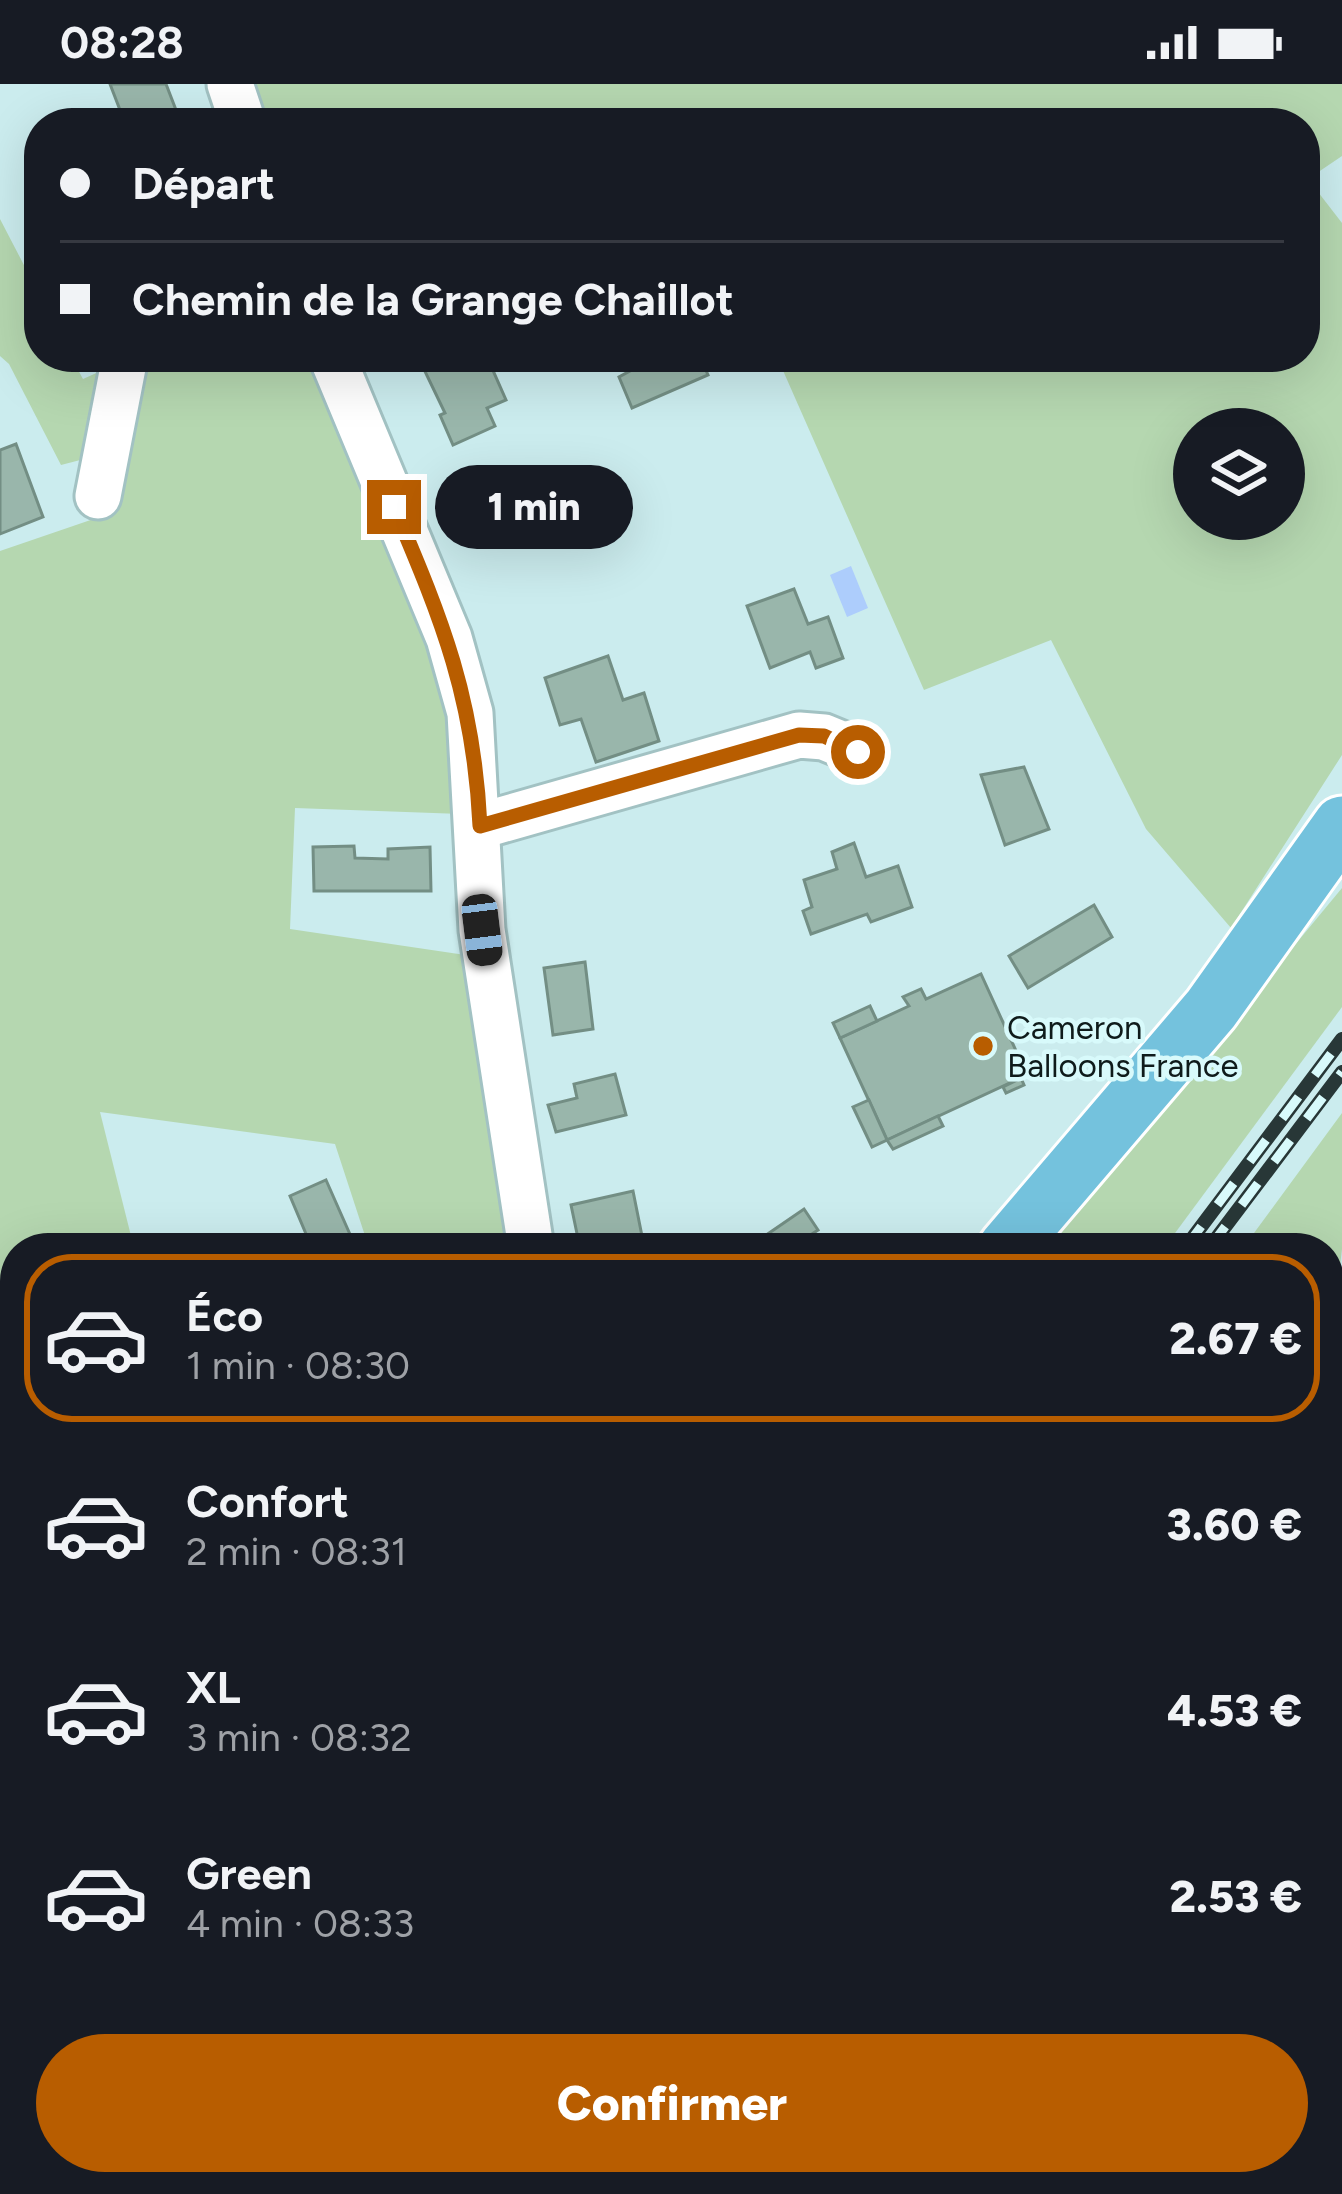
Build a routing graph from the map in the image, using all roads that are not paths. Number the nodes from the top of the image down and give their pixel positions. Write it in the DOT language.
graph roads {
  1 [pos="122,372"];
  2 [pos="338,372"];
  3 [pos="98,496"];
  4 [pos="858,752"];
  5 [pos="1342,825"];
  6 [pos="480,826"];
  7 [pos="529,1233"];
  8 [pos="1020,1233"];
  1 -- 3 [label="street"];
  2 -- 6 [label="street"];
  4 -- 6 [label="street"];
  5 -- 8 [label="main road"];
  6 -- 7 [label="street"];
}
